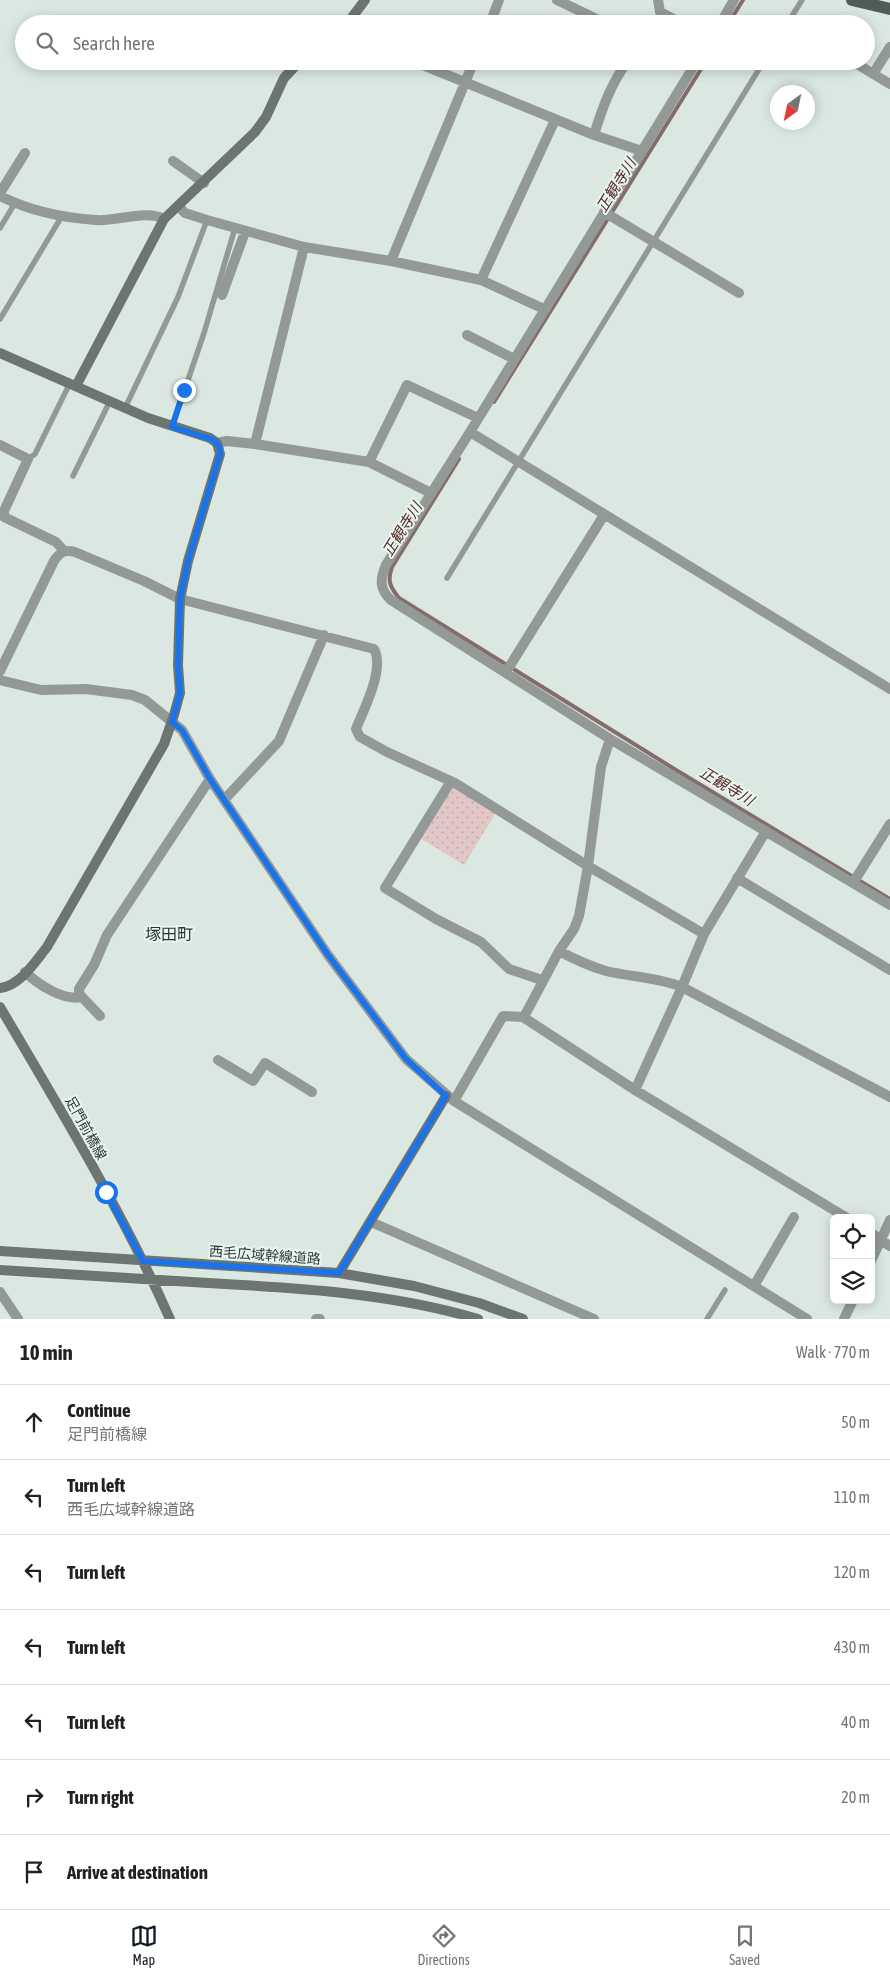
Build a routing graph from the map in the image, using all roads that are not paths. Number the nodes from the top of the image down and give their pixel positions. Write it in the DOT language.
graph roads {
  1 [pos="365,0"];
  2 [pos="500,0"];
  3 [pos="557,0"];
  4 [pos="657,0"];
  5 [pos="734,0"];
  6 [pos="802,0"];
  7 [pos="852,0"];
  8 [pos="890,10"];
  9 [pos="354,15"];
  10 [pos="494,15"];
  11 [pos="588,15"];
  12 [pos="661,15"];
  13 [pos="725,15"];
  14 [pos="793,15"];
  15 [pos="890,47"];
  16 [pos="292,70"];
  17 [pos="433,70"];
  18 [pos="470,70"];
  19 [pos="621,70"];
  20 [pos="692,70"];
  21 [pos="758,70"];
  22 [pos="867,70"];
  23 [pos="873,74"];
  24 [pos="465,84"];
  25 [pos="890,84"];
  26 [pos="555,120"];
  27 [pos="594,135"];
  28 [pos="642,151"];
  29 [pos="25,153"];
  30 [pos="173,161"];
  31 [pos="204,183"];
  32 [pos="0,194"];
  33 [pos="15,203"];
  34 [pos="178,206"];
  35 [pos="604,212"];
  36 [pos="62,216"];
  37 [pos="164,219"];
  38 [pos="207,220"];
  39 [pos="0,228"];
  40 [pos="235,228"];
  41 [pos="246,232"];
  42 [pos="653,242"];
  43 [pos="304,247"];
  44 [pos="391,261"];
  45 [pos="481,280"];
  46 [pos="739,293"];
  47 [pos="222,295"];
  48 [pos="544,310"];
  49 [pos="0,319"];
  50 [pos="467,335"];
  51 [pos="0,354"];
  52 [pos="514,359"];
  53 [pos="73,384"];
  54 [pos="110,401"];
  55 [pos="125,408"];
  56 [pos="478,418"];
  57 [pos="172,427"];
  58 [pos="470,432"];
  59 [pos="217,443"];
  60 [pos="255,444"];
  61 [pos="0,445"];
  62 [pos="28,459"];
  63 [pos="369,462"];
  64 [pos="519,462"];
  65 [pos="73,476"];
  66 [pos="431,493"];
  67 [pos="604,515"];
  68 [pos="64,551"];
  69 [pos="447,578"];
  70 [pos="180,599"];
  71 [pos="324,635"];
  72 [pos="0,671"];
  73 [pos="506,672"];
  74 [pos="0,680"];
  75 [pos="890,689"];
  76 [pos="172,722"];
  77 [pos="610,739"];
  78 [pos="210,779"];
  79 [pos="451,781"];
  80 [pos="224,800"];
  81 [pos="890,824"];
  82 [pos="766,831"];
  83 [pos="588,866"];
  84 [pos="737,878"];
  85 [pos="854,883"];
  86 [pos="890,905"];
  87 [pos="704,934"];
  88 [pos="559,951"];
  89 [pos="890,970"];
  90 [pos="25,972"];
  91 [pos="542,980"];
  92 [pos="682,987"];
  93 [pos="0,988"];
  94 [pos="82,997"];
  95 [pos="0,1007"];
  96 [pos="100,1016"];
  97 [pos="523,1018"];
  98 [pos="218,1060"];
  99 [pos="635,1090"];
  100 [pos="312,1092"];
  101 [pos="890,1097"];
  102 [pos="450,1098"];
  103 [pos="839,1214"];
  104 [pos="794,1217"];
  105 [pos="890,1220"];
  106 [pos="371,1222"];
  107 [pos="875,1235"];
  108 [pos="882,1239"];
  109 [pos="890,1246"];
  110 [pos="0,1251"];
  111 [pos="872,1259"];
  112 [pos="143,1261"];
  113 [pos="0,1270"];
  114 [pos="339,1273"];
  115 [pos="153,1280"];
  116 [pos="754,1286"];
  117 [pos="725,1290"];
  118 [pos="0,1292"];
  119 [pos="851,1304"];
  120 [pos="18,1319"];
  121 [pos="170,1319"];
  122 [pos="316,1319"];
  123 [pos="320,1319"];
  124 [pos="478,1319"];
  125 [pos="523,1319"];
  126 [pos="594,1319"];
  127 [pos="707,1319"];
  128 [pos="807,1319"];
  129 [pos="844,1319"];
  1 -- 9 [label="street"];
  2 -- 10 [label="street"];
  3 -- 11 [label="street"];
  4 -- 12 [label="street"];
  5 -- 13 [label="street"];
  6 -- 14 [label="lane"];
  7 -- 8 [label="main road"];
  15 -- 23 [label="street"];
  16 -- 31 [label="street"];
  17 -- 24 [label="street"];
  18 -- 24 [label="street"];
  19 -- 27 [label="street"];
  20 -- 28 [label="street"];
  21 -- 42 [label="lane"];
  22 -- 23 [label="street"];
  23 -- 25 [label="street"];
  24 -- 26 [label="street"];
  24 -- 44 [label="street"];
  26 -- 27 [label="street"];
  26 -- 45 [label="street"];
  27 -- 28 [label="street"];
  28 -- 35 [label="street"];
  29 -- 32 [label="street"];
  30 -- 31 [label="street"];
  31 -- 34 [label="street"];
  32 -- 33 [label="street"];
  33 -- 36 [label="street"];
  33 -- 39 [label="lane"];
  34 -- 37 [label="street"];
  34 -- 38 [label="street"];
  35 -- 42 [label="street"];
  35 -- 48 [label="street"];
  36 -- 37 [label="street"];
  36 -- 49 [label="lane"];
  37 -- 53 [label="street"];
  38 -- 40 [label="street"];
  38 -- 55 [label="lane"];
  40 -- 41 [label="street"];
  40 -- 57 [label="lane"];
  41 -- 43 [label="street"];
  41 -- 47 [label="street"];
  42 -- 46 [label="street"];
  42 -- 64 [label="lane"];
  43 -- 44 [label="street"];
  43 -- 60 [label="street"];
  44 -- 45 [label="street"];
  45 -- 48 [label="street"];
  48 -- 52 [label="street"];
  50 -- 52 [label="street"];
  51 -- 53 [label="street"];
  52 -- 56 [label="street"];
  53 -- 54 [label="street"];
  53 -- 62 [label="lane"];
  54 -- 55 [label="street"];
  54 -- 65 [label="lane"];
  55 -- 57 [label="street"];
  56 -- 58 [label="street"];
  56 -- 63 [label="street"];
  57 -- 59 [label="street"];
  58 -- 64 [label="street"];
  58 -- 66 [label="street"];
  59 -- 60 [label="street"];
  59 -- 70 [label="street"];
  60 -- 63 [label="street"];
  61 -- 62 [label="street"];
  62 -- 68 [label="street"];
  63 -- 66 [label="street"];
  64 -- 67 [label="street"];
  64 -- 69 [label="lane"];
  66 -- 73 [label="street"];
  67 -- 73 [label="street"];
  67 -- 75 [label="street"];
  68 -- 70 [label="street"];
  68 -- 72 [label="street"];
  70 -- 71 [label="street"];
  70 -- 76 [label="street"];
  71 -- 79 [label="street"];
  71 -- 80 [label="street"];
  73 -- 77 [label="street"];
  74 -- 76 [label="street"];
  76 -- 78 [label="street"];
  76 -- 90 [label="street"];
  77 -- 82 [label="street"];
  77 -- 83 [label="street"];
  78 -- 80 [label="street"];
  78 -- 94 [label="street"];
  79 -- 83 [label="street"];
  79 -- 91 [label="street"];
  80 -- 102 [label="street"];
  81 -- 85 [label="street"];
  82 -- 84 [label="street"];
  82 -- 85 [label="street"];
  83 -- 87 [label="street"];
  83 -- 88 [label="street"];
  84 -- 87 [label="street"];
  84 -- 89 [label="street"];
  85 -- 86 [label="street"];
  87 -- 92 [label="street"];
  88 -- 91 [label="street"];
  88 -- 92 [label="street"];
  90 -- 93 [label="street"];
  90 -- 94 [label="street"];
  91 -- 97 [label="street"];
  92 -- 99 [label="street"];
  92 -- 101 [label="street"];
  94 -- 96 [label="street"];
  95 -- 112 [label="street, 足門前橋線"];
  97 -- 99 [label="street"];
  97 -- 102 [label="street"];
  98 -- 100 [label="street"];
  99 -- 103 [label="street"];
  102 -- 106 [label="street"];
  102 -- 116 [label="street"];
  104 -- 116 [label="street"];
  105 -- 108 [label="street"];
  106 -- 114 [label="street"];
  106 -- 126 [label="street"];
  107 -- 108 [label="street"];
  108 -- 109 [label="street"];
  108 -- 111 [label="street"];
  110 -- 112 [label="street, 西毛広域幹線道路"];
  112 -- 114 [label="street, 西毛広域幹線道路"];
  112 -- 115 [label="street, 足門前橋線"];
  113 -- 115 [label="street"];
  114 -- 125 [label="street, 西毛広域幹線道路"];
  115 -- 121 [label="street, 足門前橋線"];
  115 -- 124 [label="street"];
  116 -- 128 [label="street"];
  117 -- 127 [label="lane"];
  118 -- 120 [label="street"];
  119 -- 129 [label="street"];
  122 -- 123 [label="street"];
}
